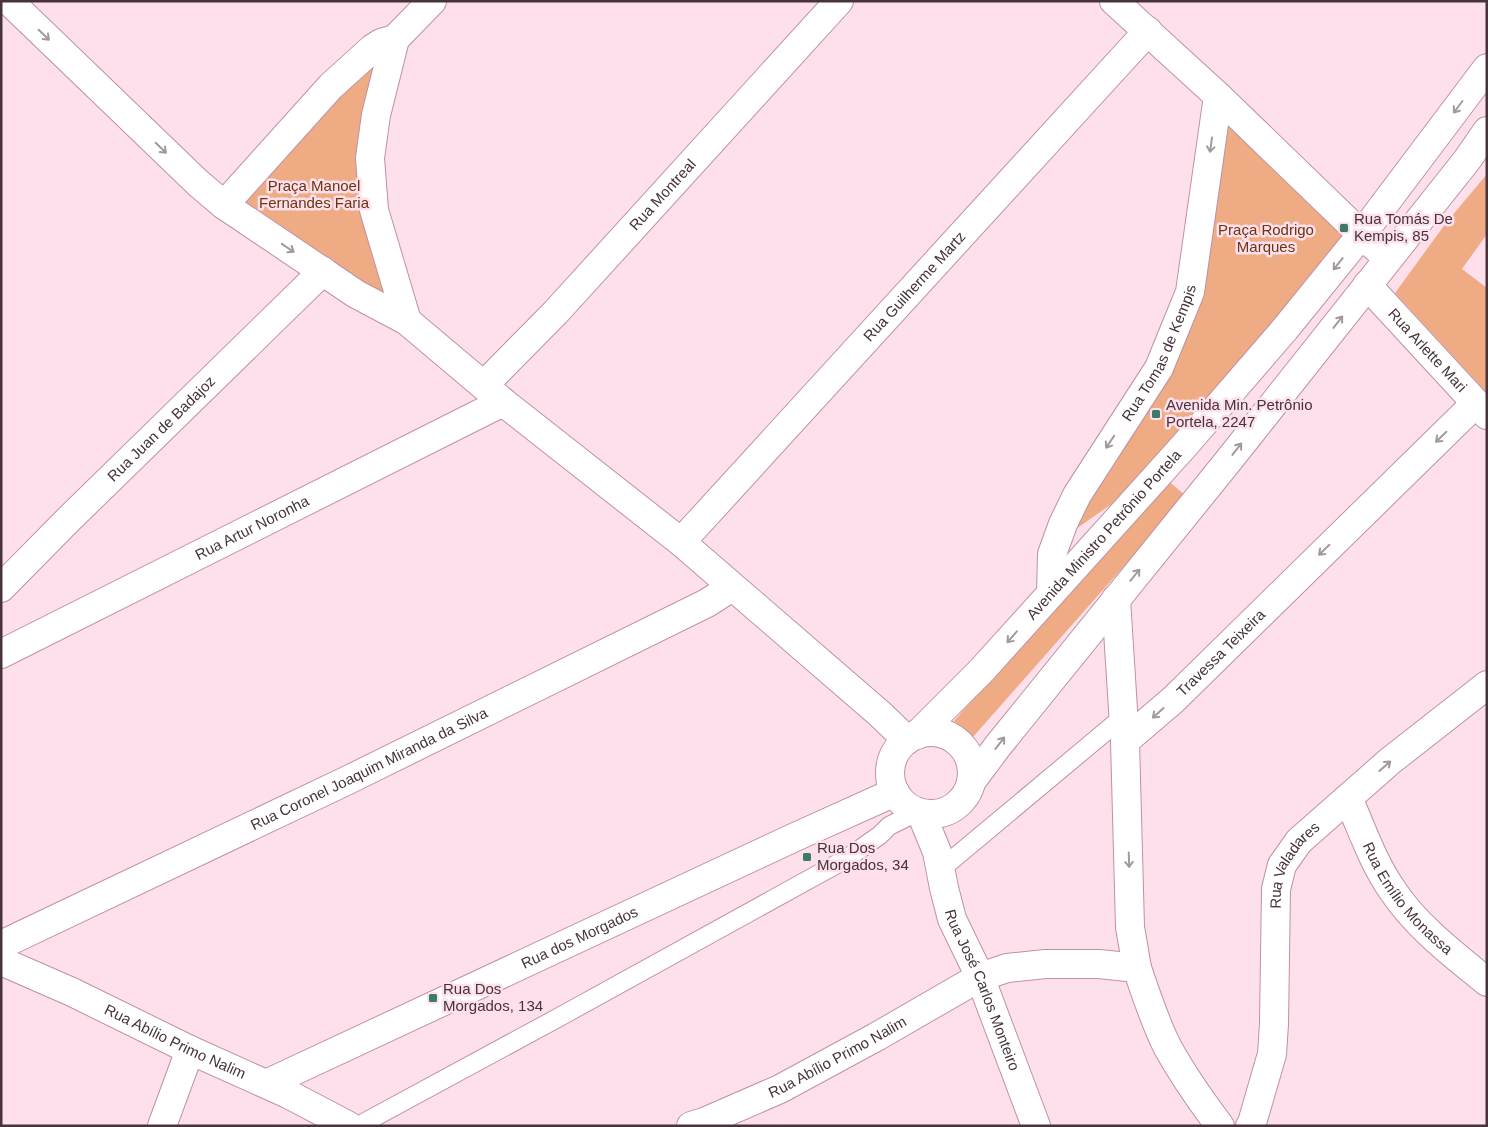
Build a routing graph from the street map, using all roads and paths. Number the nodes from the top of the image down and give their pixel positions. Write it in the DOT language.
graph roads {
  1 [pos="9,1"];
  2 [pos="432,1"];
  3 [pos="838,1"];
  4 [pos="1114,1"];
  5 [pos="1148,31"];
  6 [pos="396,39"];
  7 [pos="1487,68"];
  8 [pos="1218,96"];
  9 [pos="1487,132"];
  10 [pos="224,205"];
  11 [pos="1362,234"];
  12 [pos="1388,258"];
  13 [pos="323,271"];
  14 [pos="1367,285"];
  15 [pos="407,321"];
  16 [pos="494,393"];
  17 [pos="1481,409"];
  18 [pos="681,542"];
  19 [pos="732,586"];
  20 [pos="1,588"];
  21 [pos="1051,593"];
  22 [pos="1116,599"];
  23 [pos="1,654"];
  24 [pos="1487,685"];
  25 [pos="1124,729"];
  26 [pos="906,744"];
  27 [pos="971,782"];
  28 [pos="895,792"];
  29 [pos="1348,798"];
  30 [pos="953,808"];
  31 [pos="920,812"];
  32 [pos="939,860"];
  33 [pos="1,944"];
  34 [pos="1,961"];
  35 [pos="1137,968"];
  36 [pos="980,977"];
  37 [pos="1487,982"];
  38 [pos="190,1050"];
  39 [pos="266,1084"];
  40 [pos="162,1126"];
  41 [pos="350,1126"];
  42 [pos="358,1126"];
  43 [pos="691,1126"];
  44 [pos="1036,1126"];
  45 [pos="1220,1126"];
  46 [pos="1250,1126"];
  1 -- 10 [label="street, one-way"];
  2 -- 6 [label="street"];
  3 -- 16 [label="street, Rua Montreal"];
  4 -- 5 [label="street"];
  5 -- 8 [label="street"];
  5 -- 18 [label="street, Rua Guilherme Martz"];
  6 -- 10 [label="street"];
  6 -- 15 [label="street"];
  7 -- 11 [label="street, Avenida Ministro Petrônio Portela, one-way"];
  8 -- 11 [label="street"];
  8 -- 21 [label="street, Rua Tomas de Kempis, one-way"];
  9 -- 12 [label="street"];
  10 -- 13 [label="street, one-way"];
  11 -- 12 [label="street"];
  11 -- 21 [label="street, Avenida Ministro Petrônio Portela, one-way"];
  12 -- 14 [label="street"];
  13 -- 15 [label="street"];
  13 -- 20 [label="street, Rua Juan de Badajoz"];
  14 -- 17 [label="street, Rua Arlette Mari"];
  22 -- 14 [label="street, one-way"];
  15 -- 16 [label="street"];
  16 -- 18 [label="street"];
  16 -- 23 [label="street, Rua Artur Noronha"];
  17 -- 25 [label="street, Travessa Teixeira, one-way"];
  18 -- 19 [label="street"];
  19 -- 26 [label="street"];
  19 -- 33 [label="street, Rua Coronel Joaquim Miranda da Silva"];
  21 -- 26 [label="street, Avenida Ministro Petrônio Portela, one-way"];
  22 -- 25 [label="street"];
  27 -- 22 [label="street, one-way"];
  29 -- 24 [label="street, Rua Valadares, one-way"];
  25 -- 32 [label="lane"];
  25 -- 35 [label="street, one-way"];
  26 -- 27 [label="street"];
  26 -- 28 [label="street"];
  27 -- 30 [label="street"];
  28 -- 31 [label="street"];
  28 -- 39 [label="street, Rua dos Morgados"];
  29 -- 37 [label="street, Rua Emílio Monassa"];
  29 -- 46 [label="street, Rua Valadares"];
  30 -- 31 [label="street"];
  30 -- 32 [label="street"];
  31 -- 32 [label="street, Rua José Carlos Monteiro"];
  31 -- 42 [label="lane"];
  32 -- 36 [label="street, Rua José Carlos Monteiro"];
  34 -- 38 [label="street, Rua Abílio Primo Nalim"];
  35 -- 36 [label="street, Rua Abílio Primo Nalim"];
  35 -- 45 [label="street"];
  36 -- 43 [label="street, Rua Abílio Primo Nalim"];
  36 -- 44 [label="street, Rua José Carlos Monteiro"];
  38 -- 39 [label="street, Rua Abílio Primo Nalim"];
  38 -- 40 [label="street"];
  39 -- 41 [label="street, Rua Abílio Primo Nalim"];
}
